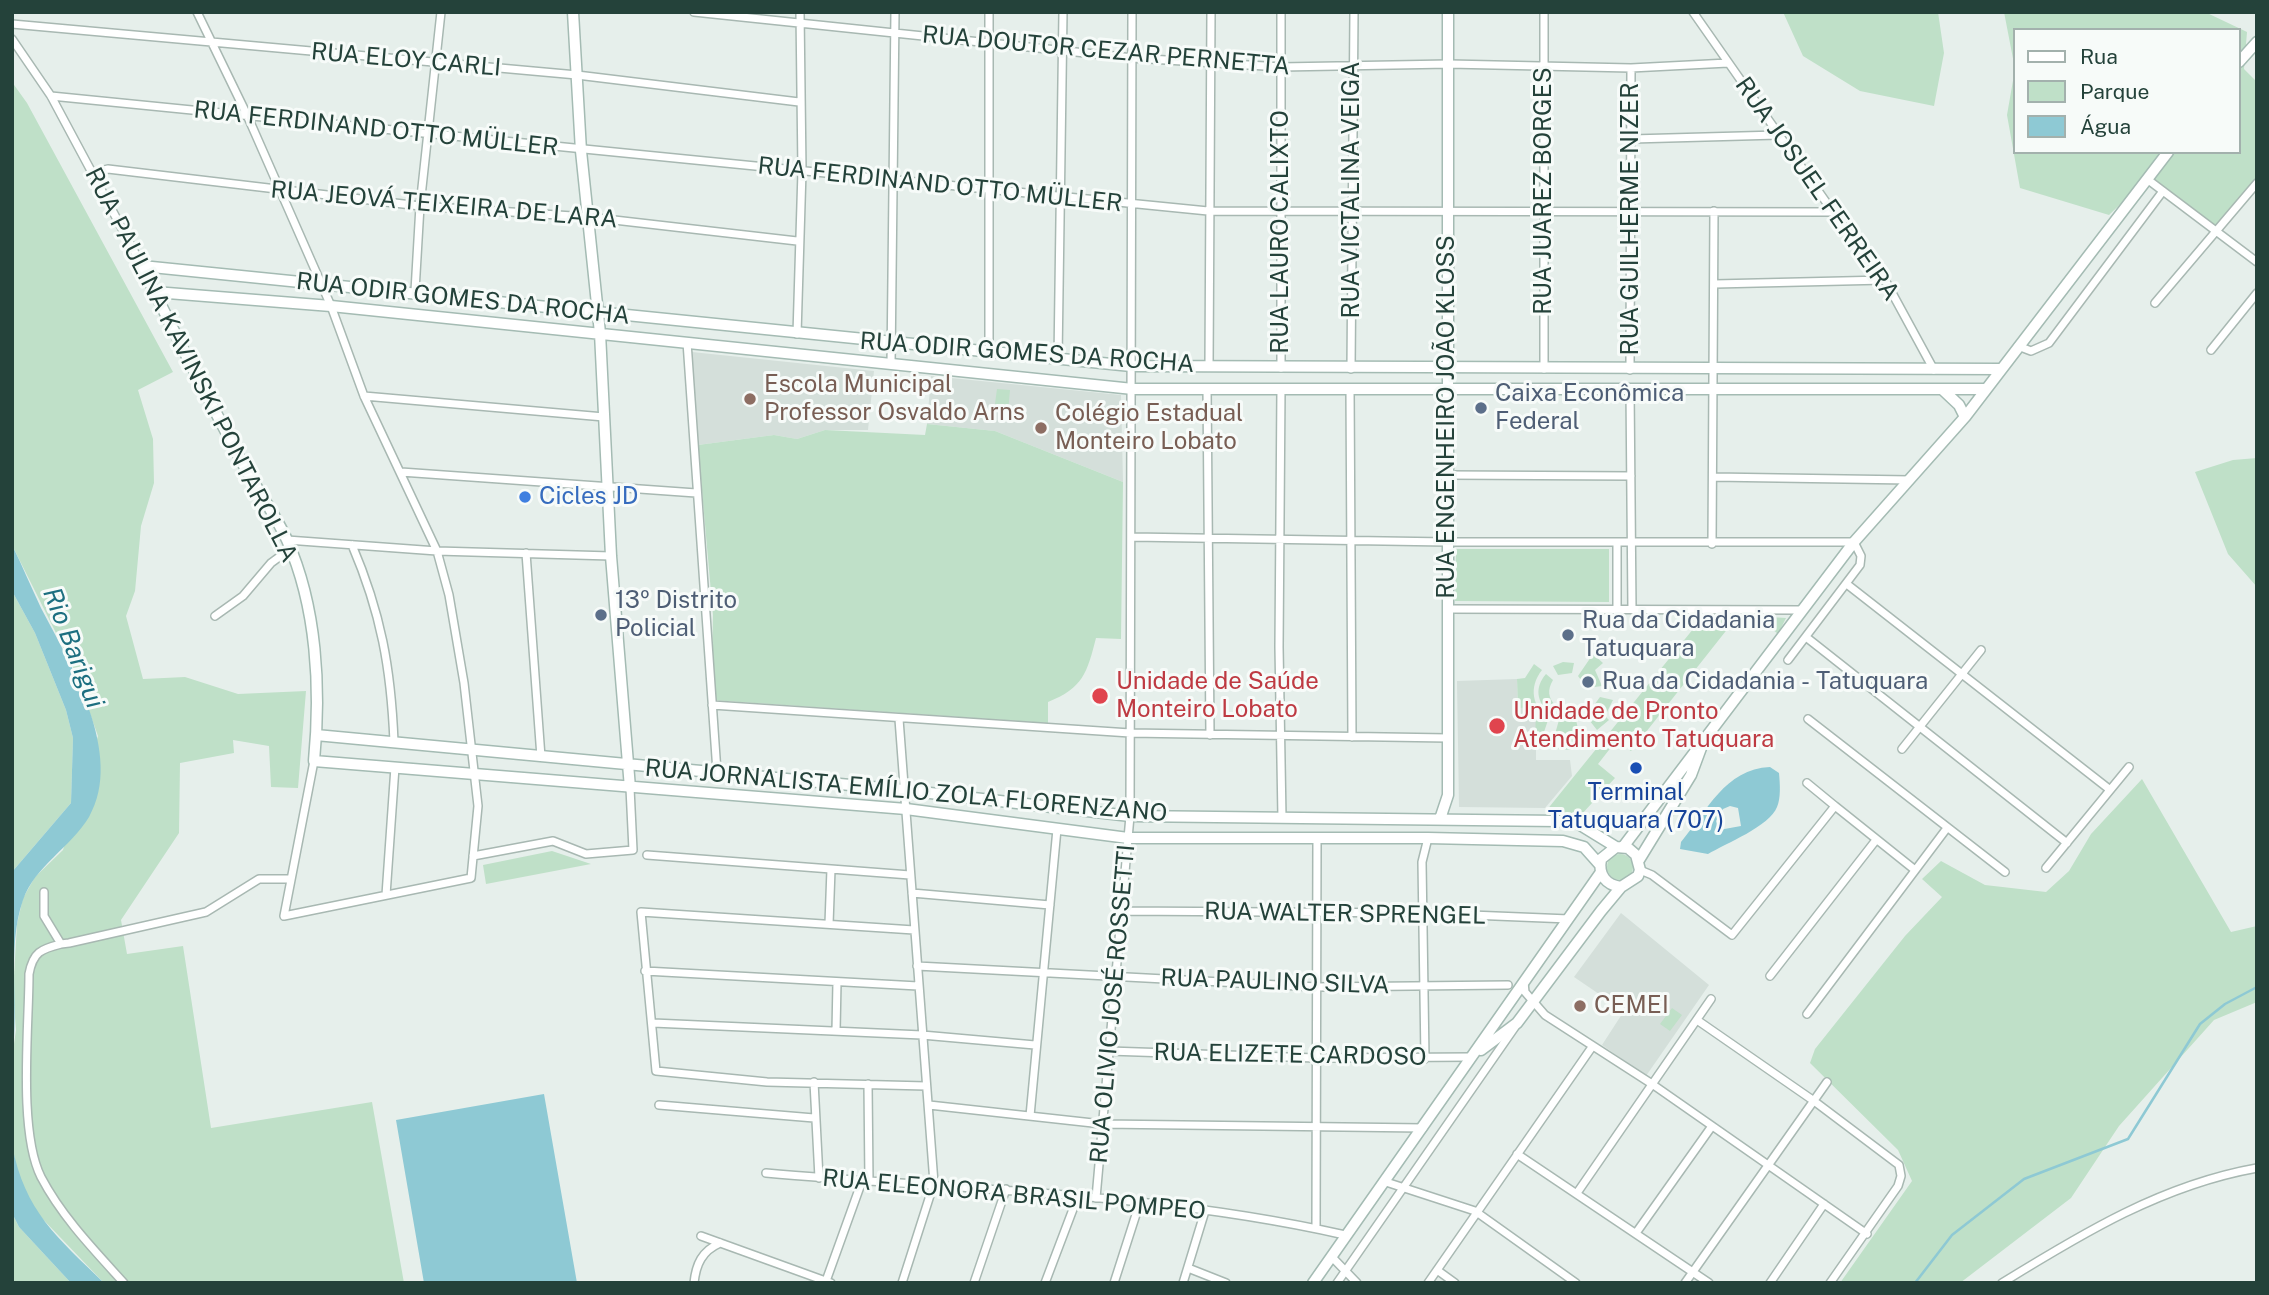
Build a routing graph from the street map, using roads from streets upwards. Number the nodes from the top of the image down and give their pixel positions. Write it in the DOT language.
graph roads {
  1 [pos="197,12"];
  2 [pos="441,12"];
  3 [pos="573,12"];
  4 [pos="694,12"];
  5 [pos="800,12"];
  6 [pos="895,12"];
  7 [pos="989,12"];
  8 [pos="1063,12"];
  9 [pos="1132,12"];
  10 [pos="1211,12"];
  11 [pos="1281,12"];
  12 [pos="1354,12"];
  13 [pos="1448,12"];
  14 [pos="1544,12"];
  15 [pos="1693,12"];
  16 [pos="731,15"];
  17 [pos="12,24"];
  18 [pos="800,25"];
  19 [pos="895,33"];
  20 [pos="12,38"];
  21 [pos="2257,42"];
  22 [pos="210,43"];
  23 [pos="989,43"];
  24 [pos="1064,51"];
  25 [pos="1133,58"];
  26 [pos="2241,60"];
  27 [pos="1210,62"];
  28 [pos="436,63"];
  29 [pos="1728,63"];
  30 [pos="1449,64"];
  31 [pos="1353,66"];
  32 [pos="1543,67"];
  33 [pos="1280,68"];
  34 [pos="1631,68"];
  35 [pos="577,75"];
  36 [pos="51,96"];
  37 [pos="799,102"];
  38 [pos="247,115"];
  39 [pos="428,134"];
  40 [pos="1778,135"];
  41 [pos="1632,139"];
  42 [pos="581,151"];
  43 [pos="2166,154"];
  44 [pos="802,172"];
  45 [pos="92,173"];
  46 [pos="894,179"];
  47 [pos="2147,179"];
  48 [pos="2257,183"];
  49 [pos="990,190"];
  50 [pos="280,191"];
  51 [pos="2163,191"];
  52 [pos="1062,195"];
  53 [pos="1130,203"];
  54 [pos="420,206"];
  55 [pos="1448,210"];
  56 [pos="1210,211"];
  57 [pos="1351,211"];
  58 [pos="1714,211"];
  59 [pos="1283,212"];
  60 [pos="1545,212"];
  61 [pos="1632,212"];
  62 [pos="1833,212"];
  63 [pos="588,218"];
  64 [pos="2217,231"];
  65 [pos="797,241"];
  66 [pos="2257,262"];
  67 [pos="142,266"];
  68 [pos="1885,280"];
  69 [pos="320,283"];
  70 [pos="1715,284"];
  71 [pos="415,291"];
  72 [pos="155,292"];
  73 [pos="2257,293"];
  74 [pos="2155,303"];
  75 [pos="331,306"];
  76 [pos="597,312"];
  77 [pos="600,333"];
  78 [pos="797,334"];
  79 [pos="687,342"];
  80 [pos="892,343"];
  81 [pos="2018,346"];
  82 [pos="2211,350"];
  83 [pos="989,352"];
  84 [pos="1058,359"];
  85 [pos="891,364"];
  86 [pos="1130,366"];
  87 [pos="1209,367"];
  88 [pos="1281,368"];
  89 [pos="1351,369"];
  90 [pos="1448,369"];
  91 [pos="1544,369"];
  92 [pos="2000,369"];
  93 [pos="1630,370"];
  94 [pos="1714,370"];
  95 [pos="1934,371"];
  96 [pos="1207,388"];
  97 [pos="1281,388"];
  98 [pos="1350,388"];
  99 [pos="1448,388"];
  100 [pos="1630,388"];
  101 [pos="1133,389"];
  102 [pos="1714,389"];
  103 [pos="1942,389"];
  104 [pos="1986,389"];
  105 [pos="365,396"];
  106 [pos="604,417"];
  107 [pos="1965,417"];
  108 [pos="401,472"];
  109 [pos="1448,475"];
  110 [pos="1631,476"];
  111 [pos="1713,477"];
  112 [pos="1910,480"];
  113 [pos="607,486"];
  114 [pos="696,494"];
  115 [pos="1132,537"];
  116 [pos="1280,538"];
  117 [pos="1349,540"];
  118 [pos="1208,541"];
  119 [pos="1447,542"];
  120 [pos="1854,542"];
  121 [pos="1617,543"];
  122 [pos="1632,543"];
  123 [pos="1712,544"];
  124 [pos="288,545"];
  125 [pos="352,545"];
  126 [pos="437,551"];
  127 [pos="527,553"];
  128 [pos="611,556"];
  129 [pos="1848,585"];
  130 [pos="1447,609"];
  131 [pos="1617,610"];
  132 [pos="1632,610"];
  133 [pos="1803,610"];
  134 [pos="215,616"];
  135 [pos="1806,637"];
  136 [pos="1981,650"];
  137 [pos="1788,660"];
  138 [pos="1962,673"];
  139 [pos="712,705"];
  140 [pos="899,719"];
  141 [pos="1808,719"];
  142 [pos="1919,727"];
  143 [pos="1130,733"];
  144 [pos="1707,733"];
  145 [pos="316,735"];
  146 [pos="1210,735"];
  147 [pos="1282,737"];
  148 [pos="1352,737"];
  149 [pos="1448,738"];
  150 [pos="394,743"];
  151 [pos="1902,749"];
  152 [pos="471,750"];
  153 [pos="541,758"];
  154 [pos="314,761"];
  155 [pos="627,765"];
  156 [pos="395,767"];
  157 [pos="2129,767"];
  158 [pos="717,772"];
  159 [pos="474,774"];
  160 [pos="1807,783"];
  161 [pos="630,788"];
  162 [pos="2109,789"];
  163 [pos="904,790"];
  164 [pos="1835,806"];
  165 [pos="906,809"];
  166 [pos="1130,816"];
  167 [pos="1282,818"];
  168 [pos="1374,819"];
  169 [pos="1440,819"];
  170 [pos="1947,828"];
  171 [pos="1057,829"];
  172 [pos="1128,838"];
  173 [pos="1317,838"];
  174 [pos="1375,838"];
  175 [pos="1428,838"];
  176 [pos="1877,840"];
  177 [pos="2067,843"];
  178 [pos="1620,847"];
  179 [pos="647,855"];
  180 [pos="473,856"];
  181 [pos="1639,865"];
  182 [pos="2046,868"];
  183 [pos="831,869"];
  184 [pos="1600,869"];
  185 [pos="1915,870"];
  186 [pos="2005,872"];
  187 [pos="910,875"];
  188 [pos="291,879"];
  189 [pos="1621,887"];
  190 [pos="44,892"];
  191 [pos="912,893"];
  192 [pos="386,895"];
  193 [pos="1050,905"];
  194 [pos="1121,911"];
  195 [pos="1318,913"];
  196 [pos="1422,913"];
  197 [pos="1569,919"];
  198 [pos="829,924"];
  199 [pos="914,930"];
  200 [pos="61,944"];
  201 [pos="917,966"];
  202 [pos="645,971"];
  203 [pos="1046,972"];
  204 [pos="1770,976"];
  205 [pos="1114,977"];
  206 [pos="1525,979"];
  207 [pos="837,982"];
  208 [pos="1508,985"];
  209 [pos="918,986"];
  210 [pos="1423,986"];
  211 [pos="1317,987"];
  212 [pos="1711,999"];
  213 [pos="1533,1002"];
  214 [pos="1807,1014"];
  215 [pos="1697,1020"];
  216 [pos="653,1023"];
  217 [pos="1517,1023"];
  218 [pos="836,1031"];
  219 [pos="922,1035"];
  220 [pos="1035,1045"];
  221 [pos="1592,1047"];
  222 [pos="1109,1051"];
  223 [pos="1472,1057"];
  224 [pos="1316,1058"];
  225 [pos="1425,1059"];
  226 [pos="814,1082"];
  227 [pos="1827,1082"];
  228 [pos="868,1084"];
  229 [pos="1652,1084"];
  230 [pos="926,1086"];
  231 [pos="1814,1101"];
  232 [pos="659,1105"];
  233 [pos="929,1105"];
  234 [pos="1030,1116"];
  235 [pos="814,1118"];
  236 [pos="1102,1124"];
  237 [pos="1712,1126"];
  238 [pos="1316,1128"];
  239 [pos="1423,1128"];
  240 [pos="1517,1154"];
  241 [pos="1769,1166"];
  242 [pos="2257,1168"];
  243 [pos="766,1173"];
  244 [pos="819,1178"];
  245 [pos="865,1182"];
  246 [pos="1386,1182"];
  247 [pos="934,1183"];
  248 [pos="1404,1187"];
  249 [pos="1006,1189"];
  250 [pos="1577,1193"];
  251 [pos="1078,1196"];
  252 [pos="1096,1198"];
  253 [pos="1140,1202"];
  254 [pos="1824,1204"];
  255 [pos="1205,1211"];
  256 [pos="1475,1211"];
  257 [pos="1316,1228"];
  258 [pos="1636,1233"];
  259 [pos="1867,1234"];
  260 [pos="1345,1235"];
  261 [pos="701,1236"];
  262 [pos="720,1243"];
  263 [pos="1331,1256"];
  264 [pos="1188,1268"];
  265 [pos="1347,1269"];
  266 [pos="1437,1270"];
  267 [pos="1692,1271"];
  268 [pos="829,1282"];
  269 [pos="124,1283"];
  270 [pos="694,1283"];
  271 [pos="902,1283"];
  272 [pos="974,1283"];
  273 [pos="1045,1283"];
  274 [pos="1114,1283"];
  275 [pos="1183,1283"];
  276 [pos="1226,1283"];
  277 [pos="1313,1283"];
  278 [pos="1337,1283"];
  279 [pos="1357,1283"];
  280 [pos="1428,1283"];
  281 [pos="1455,1283"];
  282 [pos="1576,1283"];
  283 [pos="1685,1283"];
  284 [pos="1709,1283"];
  285 [pos="1770,1283"];
  286 [pos="1830,1283"];
  287 [pos="2001,1283"];
  1 -- 22 [label="street"];
  2 -- 28 [label="street"];
  3 -- 35 [label="street"];
  4 -- 16 [label="street, RUA DOUTOR CEZAR PERNETTA"];
  5 -- 18 [label="street"];
  6 -- 19 [label="street"];
  7 -- 23 [label="street"];
  8 -- 24 [label="street"];
  9 -- 25 [label="street, RUA OLIVIO JOSÉ ROSSETTI"];
  10 -- 27 [label="street"];
  11 -- 33 [label="street, RUA LAURO CALIXTO"];
  12 -- 31 [label="street, RUA VICTALINA VEIGA"];
  13 -- 30 [label="street, RUA ENGENHEIRO JOÃO KLOSS"];
  14 -- 32 [label="street, RUA JUAREZ BORGES"];
  15 -- 29 [label="street, RUA JOSUEL FERREIRA"];
  16 -- 18 [label="street, RUA DOUTOR CEZAR PERNETTA"];
  17 -- 22 [label="street, RUA ELOY CARLI"];
  18 -- 19 [label="street, RUA DOUTOR CEZAR PERNETTA"];
  18 -- 37 [label="street"];
  19 -- 23 [label="street, RUA DOUTOR CEZAR PERNETTA"];
  19 -- 46 [label="street"];
  20 -- 36 [label="street, RUA PAULINA KAVINSKI PONTAROLLA"];
  21 -- 26 [label="street"];
  22 -- 28 [label="street, RUA ELOY CARLI"];
  22 -- 38 [label="street"];
  23 -- 24 [label="street, RUA DOUTOR CEZAR PERNETTA"];
  23 -- 49 [label="street"];
  24 -- 25 [label="street, RUA DOUTOR CEZAR PERNETTA"];
  24 -- 52 [label="street"];
  25 -- 27 [label="street, RUA DOUTOR CEZAR PERNETTA"];
  25 -- 53 [label="street, RUA OLIVIO JOSÉ ROSSETTI"];
  27 -- 33 [label="street, RUA DOUTOR CEZAR PERNETTA"];
  27 -- 56 [label="street"];
  28 -- 35 [label="street, RUA ELOY CARLI"];
  28 -- 39 [label="street"];
  29 -- 34 [label="street, RUA DOUTOR CEZAR PERNETTA"];
  29 -- 40 [label="street, RUA JOSUEL FERREIRA"];
  30 -- 31 [label="street, RUA DOUTOR CEZAR PERNETTA"];
  30 -- 32 [label="street, RUA DOUTOR CEZAR PERNETTA"];
  30 -- 55 [label="street, RUA ENGENHEIRO JOÃO KLOSS"];
  31 -- 33 [label="street, RUA DOUTOR CEZAR PERNETTA"];
  31 -- 57 [label="street, RUA VICTALINA VEIGA"];
  32 -- 34 [label="street, RUA DOUTOR CEZAR PERNETTA"];
  32 -- 60 [label="street, RUA JUAREZ BORGES"];
  33 -- 59 [label="street, RUA LAURO CALIXTO"];
  34 -- 41 [label="street, RUA GUILHERME NIZER"];
  35 -- 37 [label="street, RUA ELOY CARLI"];
  35 -- 42 [label="street"];
  36 -- 38 [label="street, RUA FERDINAND OTTO MÜLLER"];
  36 -- 45 [label="street, RUA PAULINA KAVINSKI PONTAROLLA"];
  37 -- 44 [label="street"];
  38 -- 39 [label="street, RUA FERDINAND OTTO MÜLLER"];
  38 -- 50 [label="street"];
  39 -- 42 [label="street, RUA FERDINAND OTTO MÜLLER"];
  39 -- 54 [label="street"];
  40 -- 41 [label="street"];
  40 -- 62 [label="street, RUA JOSUEL FERREIRA"];
  41 -- 61 [label="street, RUA GUILHERME NIZER"];
  42 -- 44 [label="street, RUA FERDINAND OTTO MÜLLER"];
  42 -- 63 [label="street"];
  43 -- 47 [label="street"];
  44 -- 46 [label="street, RUA FERDINAND OTTO MÜLLER"];
  44 -- 65 [label="street"];
  45 -- 50 [label="street, RUA JEOVÁ TEIXEIRA DE LARA"];
  45 -- 67 [label="street, RUA PAULINA KAVINSKI PONTAROLLA"];
  46 -- 49 [label="street, RUA FERDINAND OTTO MÜLLER"];
  46 -- 80 [label="street"];
  47 -- 51 [label="street"];
  47 -- 81 [label="street"];
  48 -- 64 [label="street"];
  49 -- 52 [label="street, RUA FERDINAND OTTO MÜLLER"];
  49 -- 83 [label="street"];
  50 -- 54 [label="street, RUA JEOVÁ TEIXEIRA DE LARA"];
  50 -- 69 [label="street"];
  51 -- 64 [label="street"];
  51 -- 81 [label="street"];
  52 -- 53 [label="street, RUA FERDINAND OTTO MÜLLER"];
  52 -- 84 [label="street"];
  53 -- 56 [label="street, RUA FERDINAND OTTO MÜLLER"];
  53 -- 86 [label="street, RUA OLIVIO JOSÉ ROSSETTI"];
  54 -- 63 [label="street, RUA JEOVÁ TEIXEIRA DE LARA"];
  54 -- 71 [label="street"];
  55 -- 57 [label="street, RUA FERDINAND OTTO MÜLLER"];
  55 -- 60 [label="street, RUA FERDINAND OTTO MÜLLER"];
  55 -- 90 [label="street, RUA ENGENHEIRO JOÃO KLOSS"];
  56 -- 59 [label="street, RUA FERDINAND OTTO MÜLLER"];
  56 -- 87 [label="street"];
  57 -- 59 [label="street, RUA FERDINAND OTTO MÜLLER"];
  57 -- 89 [label="street, RUA VICTALINA VEIGA"];
  58 -- 61 [label="street, RUA FERDINAND OTTO MÜLLER"];
  58 -- 62 [label="street, RUA FERDINAND OTTO MÜLLER"];
  58 -- 70 [label="street"];
  59 -- 88 [label="street, RUA LAURO CALIXTO"];
  60 -- 61 [label="street, RUA FERDINAND OTTO MÜLLER"];
  60 -- 91 [label="street, RUA JUAREZ BORGES"];
  61 -- 93 [label="street, RUA GUILHERME NIZER"];
  62 -- 68 [label="street, RUA JOSUEL FERREIRA"];
  63 -- 65 [label="street, RUA JEOVÁ TEIXEIRA DE LARA"];
  63 -- 76 [label="street"];
  64 -- 66 [label="street"];
  64 -- 74 [label="street"];
  65 -- 78 [label="street"];
  67 -- 69 [label="street, RUA ODIR GOMES DA ROCHA"];
  67 -- 72 [label="street, RUA PAULINA KAVINSKI PONTAROLLA"];
  68 -- 70 [label="street"];
  68 -- 95 [label="street, RUA JOSUEL FERREIRA"];
  69 -- 71 [label="street, RUA ODIR GOMES DA ROCHA"];
  69 -- 75 [label="street"];
  70 -- 94 [label="street"];
  71 -- 76 [label="street, RUA ODIR GOMES DA ROCHA"];
  72 -- 75 [label="street, RUA ODIR GOMES DA ROCHA"];
  72 -- 124 [label="street, RUA PAULINA KAVINSKI PONTAROLLA"];
  73 -- 82 [label="street"];
  75 -- 77 [label="street, RUA ODIR GOMES DA ROCHA"];
  75 -- 105 [label="street"];
  76 -- 77 [label="street"];
  76 -- 78 [label="street, RUA ODIR GOMES DA ROCHA"];
  77 -- 79 [label="street, RUA ODIR GOMES DA ROCHA"];
  77 -- 106 [label="street"];
  78 -- 80 [label="street, RUA ODIR GOMES DA ROCHA"];
  79 -- 85 [label="street, RUA ODIR GOMES DA ROCHA"];
  79 -- 114 [label="street"];
  80 -- 83 [label="street, RUA ODIR GOMES DA ROCHA"];
  80 -- 85 [label="street"];
  81 -- 92 [label="street"];
  83 -- 84 [label="street, RUA ODIR GOMES DA ROCHA"];
  84 -- 86 [label="street, RUA ODIR GOMES DA ROCHA"];
  85 -- 101 [label="street, RUA ODIR GOMES DA ROCHA"];
  86 -- 87 [label="street, RUA ODIR GOMES DA ROCHA"];
  86 -- 101 [label="street, RUA OLIVIO JOSÉ ROSSETTI"];
  87 -- 88 [label="street, RUA ODIR GOMES DA ROCHA"];
  88 -- 89 [label="street, RUA ODIR GOMES DA ROCHA"];
  89 -- 90 [label="street, RUA ODIR GOMES DA ROCHA"];
  90 -- 91 [label="street, RUA ODIR GOMES DA ROCHA"];
  90 -- 99 [label="street, RUA ENGENHEIRO JOÃO KLOSS"];
  91 -- 93 [label="street, RUA ODIR GOMES DA ROCHA"];
  92 -- 95 [label="street, RUA ODIR GOMES DA ROCHA"];
  92 -- 104 [label="street"];
  93 -- 94 [label="street, RUA ODIR GOMES DA ROCHA"];
  94 -- 95 [label="street, RUA ODIR GOMES DA ROCHA"];
  94 -- 102 [label="street"];
  96 -- 97 [label="street, RUA ODIR GOMES DA ROCHA"];
  96 -- 101 [label="street, RUA ODIR GOMES DA ROCHA"];
  96 -- 118 [label="street"];
  97 -- 98 [label="street, RUA ODIR GOMES DA ROCHA"];
  97 -- 116 [label="street, RUA LAURO CALIXTO"];
  98 -- 99 [label="street, RUA ODIR GOMES DA ROCHA"];
  98 -- 117 [label="street"];
  99 -- 100 [label="street, RUA ODIR GOMES DA ROCHA"];
  99 -- 109 [label="street, RUA ENGENHEIRO JOÃO KLOSS"];
  100 -- 102 [label="street, RUA ODIR GOMES DA ROCHA"];
  100 -- 110 [label="street, RUA GUILHERME NIZER"];
  101 -- 115 [label="street, RUA OLIVIO JOSÉ ROSSETTI"];
  102 -- 103 [label="street, RUA ODIR GOMES DA ROCHA"];
  102 -- 111 [label="street"];
  103 -- 104 [label="street, RUA ODIR GOMES DA ROCHA"];
  103 -- 107 [label="street"];
  104 -- 107 [label="street"];
  105 -- 106 [label="street"];
  105 -- 108 [label="street"];
  106 -- 113 [label="street"];
  107 -- 112 [label="street"];
  108 -- 113 [label="street"];
  108 -- 126 [label="street"];
  109 -- 110 [label="street"];
  109 -- 119 [label="street, RUA ENGENHEIRO JOÃO KLOSS"];
  110 -- 122 [label="street, RUA GUILHERME NIZER"];
  111 -- 112 [label="street"];
  111 -- 123 [label="street"];
  112 -- 120 [label="street"];
  113 -- 114 [label="street"];
  113 -- 128 [label="street"];
  114 -- 139 [label="street"];
  115 -- 118 [label="street"];
  115 -- 143 [label="street, RUA OLIVIO JOSÉ ROSSETTI"];
  116 -- 117 [label="street"];
  116 -- 118 [label="street"];
  116 -- 147 [label="street, RUA LAURO CALIXTO"];
  117 -- 119 [label="street"];
  117 -- 148 [label="street"];
  118 -- 146 [label="street"];
  119 -- 121 [label="street"];
  119 -- 130 [label="street, RUA ENGENHEIRO JOÃO KLOSS"];
  120 -- 123 [label="street"];
  120 -- 129 [label="street"];
  120 -- 133 [label="street"];
  121 -- 122 [label="street"];
  121 -- 131 [label="street"];
  122 -- 123 [label="street"];
  122 -- 132 [label="street, RUA GUILHERME NIZER"];
  124 -- 125 [label="street"];
  124 -- 134 [label="street"];
  124 -- 145 [label="street, RUA PAULINA KAVINSKI PONTAROLLA"];
  125 -- 126 [label="street"];
  125 -- 150 [label="street"];
  126 -- 127 [label="street"];
  126 -- 152 [label="street"];
  127 -- 128 [label="street"];
  127 -- 153 [label="street"];
  128 -- 155 [label="street"];
  129 -- 135 [label="street"];
  129 -- 138 [label="street"];
  130 -- 131 [label="street"];
  130 -- 149 [label="street, RUA ENGENHEIRO JOÃO KLOSS"];
  131 -- 132 [label="street"];
  132 -- 133 [label="street"];
  133 -- 144 [label="street"];
  135 -- 137 [label="street"];
  135 -- 142 [label="street"];
  136 -- 138 [label="street"];
  138 -- 142 [label="street"];
  138 -- 162 [label="street"];
  139 -- 140 [label="street"];
  139 -- 158 [label="street"];
  140 -- 143 [label="street"];
  140 -- 163 [label="street"];
  141 -- 170 [label="street"];
  142 -- 151 [label="street"];
  142 -- 177 [label="street"];
  143 -- 146 [label="street"];
  143 -- 166 [label="street, RUA OLIVIO JOSÉ ROSSETTI"];
  144 -- 178 [label="street"];
  144 -- 181 [label="street"];
  145 -- 150 [label="street, RUA JORNALISTA EMÍLIO ZOLA FLORENZANO"];
  145 -- 154 [label="street, RUA PAULINA KAVINSKI PONTAROLLA"];
  146 -- 147 [label="street"];
  147 -- 148 [label="street"];
  147 -- 167 [label="street, RUA LAURO CALIXTO"];
  148 -- 149 [label="street"];
  149 -- 169 [label="street, RUA ENGENHEIRO JOÃO KLOSS"];
  150 -- 152 [label="street, RUA JORNALISTA EMÍLIO ZOLA FLORENZANO"];
  152 -- 153 [label="street, RUA JORNALISTA EMÍLIO ZOLA FLORENZANO"];
  152 -- 159 [label="street"];
  153 -- 155 [label="street, RUA JORNALISTA EMÍLIO ZOLA FLORENZANO"];
  154 -- 156 [label="street, RUA JORNALISTA EMÍLIO ZOLA FLORENZANO"];
  154 -- 188 [label="street, RUA PAULINA KAVINSKI PONTAROLLA"];
  155 -- 158 [label="street, RUA JORNALISTA EMÍLIO ZOLA FLORENZANO"];
  155 -- 161 [label="street"];
  156 -- 159 [label="street, RUA JORNALISTA EMÍLIO ZOLA FLORENZANO"];
  156 -- 192 [label="street"];
  157 -- 162 [label="street"];
  158 -- 163 [label="street, RUA JORNALISTA EMÍLIO ZOLA FLORENZANO"];
  159 -- 161 [label="street, RUA JORNALISTA EMÍLIO ZOLA FLORENZANO"];
  159 -- 180 [label="street"];
  160 -- 164 [label="street"];
  161 -- 165 [label="street, RUA JORNALISTA EMÍLIO ZOLA FLORENZANO"];
  161 -- 180 [label="street"];
  162 -- 177 [label="street"];
  163 -- 165 [label="street"];
  163 -- 166 [label="street, RUA JORNALISTA EMÍLIO ZOLA FLORENZANO"];
  164 -- 176 [label="street"];
  164 -- 181 [label="street"];
  165 -- 171 [label="street, RUA JORNALISTA EMÍLIO ZOLA FLORENZANO"];
  165 -- 187 [label="street"];
  166 -- 167 [label="street, RUA JORNALISTA EMÍLIO ZOLA FLORENZANO"];
  166 -- 172 [label="street, RUA OLIVIO JOSÉ ROSSETTI"];
  167 -- 168 [label="street, RUA JORNALISTA EMÍLIO ZOLA FLORENZANO"];
  168 -- 169 [label="street, RUA JORNALISTA EMÍLIO ZOLA FLORENZANO"];
  168 -- 174 [label="street"];
  169 -- 178 [label="street, RUA JORNALISTA EMÍLIO ZOLA FLORENZANO"];
  170 -- 185 [label="street"];
  170 -- 186 [label="street"];
  171 -- 172 [label="street, RUA JORNALISTA EMÍLIO ZOLA FLORENZANO"];
  171 -- 193 [label="street"];
  172 -- 173 [label="street, RUA JORNALISTA EMÍLIO ZOLA FLORENZANO"];
  172 -- 194 [label="street, RUA OLIVIO JOSÉ ROSSETTI"];
  173 -- 174 [label="street, RUA JORNALISTA EMÍLIO ZOLA FLORENZANO"];
  173 -- 195 [label="street"];
  174 -- 175 [label="street, RUA JORNALISTA EMÍLIO ZOLA FLORENZANO"];
  175 -- 184 [label="street, RUA JORNALISTA EMÍLIO ZOLA FLORENZANO"];
  175 -- 196 [label="street"];
  176 -- 185 [label="street"];
  176 -- 204 [label="street"];
  177 -- 182 [label="street"];
  178 -- 181 [label="street"];
  178 -- 184 [label="street"];
  179 -- 183 [label="street"];
  180 -- 192 [label="street"];
  181 -- 189 [label="street"];
  183 -- 187 [label="street"];
  183 -- 198 [label="street"];
  184 -- 189 [label="street"];
  184 -- 197 [label="street"];
  185 -- 214 [label="street"];
  187 -- 191 [label="street"];
  188 -- 192 [label="street, RUA PAULINA KAVINSKI PONTAROLLA"];
  188 -- 200 [label="street"];
  189 -- 213 [label="street"];
  190 -- 200 [label="street"];
  191 -- 193 [label="street"];
  191 -- 199 [label="street"];
  193 -- 203 [label="street"];
  194 -- 195 [label="street, RUA WALTER SPRENGEL"];
  194 -- 205 [label="street, RUA OLIVIO JOSÉ ROSSETTI"];
  195 -- 196 [label="street, RUA WALTER SPRENGEL"];
  195 -- 211 [label="street"];
  196 -- 197 [label="street, RUA WALTER SPRENGEL"];
  196 -- 210 [label="street"];
  197 -- 206 [label="street"];
  198 -- 199 [label="street"];
  198 -- 202 [label="street"];
  199 -- 201 [label="street"];
  200 -- 269 [label="street"];
  201 -- 203 [label="street, RUA PAULINO SILVA"];
  201 -- 209 [label="street"];
  202 -- 207 [label="street"];
  202 -- 216 [label="street"];
  203 -- 205 [label="street, RUA PAULINO SILVA"];
  203 -- 220 [label="street"];
  205 -- 211 [label="street, RUA PAULINO SILVA"];
  205 -- 222 [label="street, RUA OLIVIO JOSÉ ROSSETTI"];
  206 -- 213 [label="street"];
  206 -- 223 [label="street"];
  207 -- 209 [label="street"];
  207 -- 218 [label="street"];
  208 -- 210 [label="street, RUA PAULINO SILVA"];
  209 -- 219 [label="street"];
  210 -- 211 [label="street, RUA PAULINO SILVA"];
  210 -- 225 [label="street"];
  211 -- 224 [label="street"];
  212 -- 215 [label="street"];
  213 -- 217 [label="street"];
  213 -- 221 [label="street"];
  215 -- 229 [label="street"];
  215 -- 231 [label="street"];
  216 -- 218 [label="street"];
  216 -- 226 [label="street"];
  217 -- 223 [label="street"];
  217 -- 248 [label="street"];
  218 -- 219 [label="street"];
  219 -- 220 [label="street"];
  219 -- 230 [label="street"];
  220 -- 234 [label="street"];
  221 -- 229 [label="street"];
  221 -- 240 [label="street"];
  222 -- 224 [label="street, RUA ELIZETE CARDOSO"];
  222 -- 236 [label="street, RUA OLIVIO JOSÉ ROSSETTI"];
  223 -- 225 [label="street, RUA ELIZETE CARDOSO"];
  223 -- 239 [label="street"];
  224 -- 225 [label="street, RUA ELIZETE CARDOSO"];
  224 -- 238 [label="street"];
  226 -- 228 [label="street"];
  226 -- 235 [label="street"];
  227 -- 231 [label="street"];
  228 -- 230 [label="street"];
  228 -- 245 [label="street"];
  229 -- 237 [label="street"];
  229 -- 250 [label="street"];
  230 -- 233 [label="street"];
  231 -- 241 [label="street"];
  231 -- 259 [label="street"];
  232 -- 235 [label="street"];
  233 -- 234 [label="street"];
  233 -- 247 [label="street"];
  234 -- 236 [label="street"];
  235 -- 244 [label="street"];
  236 -- 238 [label="street"];
  236 -- 252 [label="street, RUA OLIVIO JOSÉ ROSSETTI"];
  237 -- 241 [label="street"];
  237 -- 258 [label="street"];
  238 -- 239 [label="street"];
  238 -- 257 [label="street"];
  239 -- 246 [label="street"];
  240 -- 250 [label="street"];
  240 -- 256 [label="street"];
  241 -- 254 [label="street"];
  241 -- 267 [label="street"];
  242 -- 287 [label="street"];
  243 -- 244 [label="street, RUA ELEONORA BRASIL POMPEO"];
  244 -- 245 [label="street, RUA ELEONORA BRASIL POMPEO"];
  245 -- 247 [label="street, RUA ELEONORA BRASIL POMPEO"];
  245 -- 268 [label="street"];
  246 -- 248 [label="street"];
  246 -- 260 [label="street"];
  247 -- 249 [label="street, RUA ELEONORA BRASIL POMPEO"];
  247 -- 271 [label="street"];
  248 -- 256 [label="street"];
  248 -- 265 [label="street"];
  249 -- 251 [label="street, RUA ELEONORA BRASIL POMPEO"];
  249 -- 272 [label="street"];
  250 -- 258 [label="street"];
  251 -- 252 [label="street, RUA ELEONORA BRASIL POMPEO"];
  251 -- 273 [label="street"];
  252 -- 253 [label="street, RUA ELEONORA BRASIL POMPEO"];
  253 -- 255 [label="street, RUA ELEONORA BRASIL POMPEO"];
  253 -- 274 [label="street"];
  254 -- 259 [label="street"];
  254 -- 285 [label="street"];
  255 -- 257 [label="street, RUA ELEONORA BRASIL POMPEO"];
  255 -- 264 [label="street"];
  256 -- 266 [label="street"];
  256 -- 282 [label="street"];
  257 -- 260 [label="street, RUA ELEONORA BRASIL POMPEO"];
  258 -- 267 [label="street"];
  259 -- 286 [label="street"];
  260 -- 263 [label="street"];
  261 -- 262 [label="street"];
  262 -- 268 [label="street"];
  262 -- 270 [label="street"];
  263 -- 265 [label="street"];
  263 -- 277 [label="street"];
  264 -- 275 [label="street"];
  264 -- 276 [label="street"];
  265 -- 278 [label="street"];
  265 -- 279 [label="street"];
  266 -- 280 [label="street"];
  266 -- 281 [label="street"];
  267 -- 283 [label="street"];
  267 -- 284 [label="street"];
}
